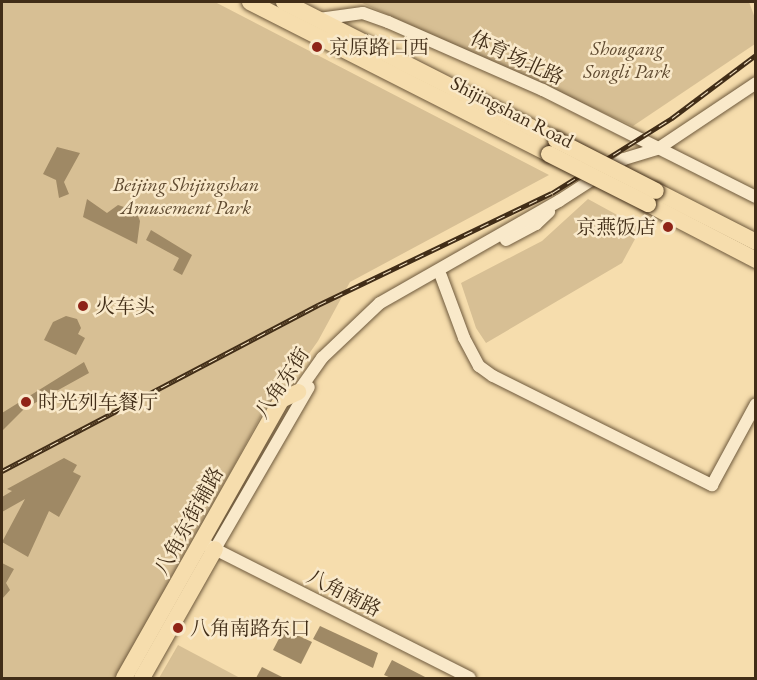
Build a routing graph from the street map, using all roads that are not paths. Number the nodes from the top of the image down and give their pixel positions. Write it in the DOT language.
graph roads {
  1 [pos="250,2"];
  2 [pos="284,2"];
  3 [pos="319,19"];
  4 [pos="756,83"];
  5 [pos="552,147"];
  6 [pos="659,148"];
  7 [pos="756,197"];
  8 [pos="652,198"];
  9 [pos="559,201"];
  10 [pos="756,242"];
  11 [pos="756,260"];
  12 [pos="441,276"];
  13 [pos="298,392"];
  14 [pos="756,404"];
  15 [pos="752,421"];
  16 [pos="208,546"];
  17 [pos="124,678"];
  18 [pos="133,678"];
  19 [pos="142,678"];
  20 [pos="470,678"];
  1 -- 5 [label="main road, Shijingshan Road"];
  2 -- 3 [label="main road, Shijingshan Road"];
  3 -- 5 [label="main road, Shijingshan Road"];
  3 -- 6 [label="street, 体育场北路"];
  4 -- 6 [label="street, 八角东街"];
  5 -- 8 [label="main road, Shijingshan Road, bridge"];
  6 -- 7 [label="street, 体育场北路"];
  6 -- 9 [label="street, 八角东街"];
  8 -- 10 [label="main road, Shijingshan Road"];
  8 -- 11 [label="main road, Shijingshan Road"];
  9 -- 12 [label="street, 八角东街"];
  9 -- 13 [label="street, 八角东街"];
  12 -- 15 [label="street"];
  12 -- 16 [label="street, 八角东街"];
  13 -- 16 [label="main road, 八角东街"];
  14 -- 15 [label="street"];
  16 -- 17 [label="main road, 八角东街辅路"];
  16 -- 18 [label="main road, 八角东街"];
  16 -- 19 [label="main road, 八角东街"];
  16 -- 20 [label="street, 八角南路"];
}
